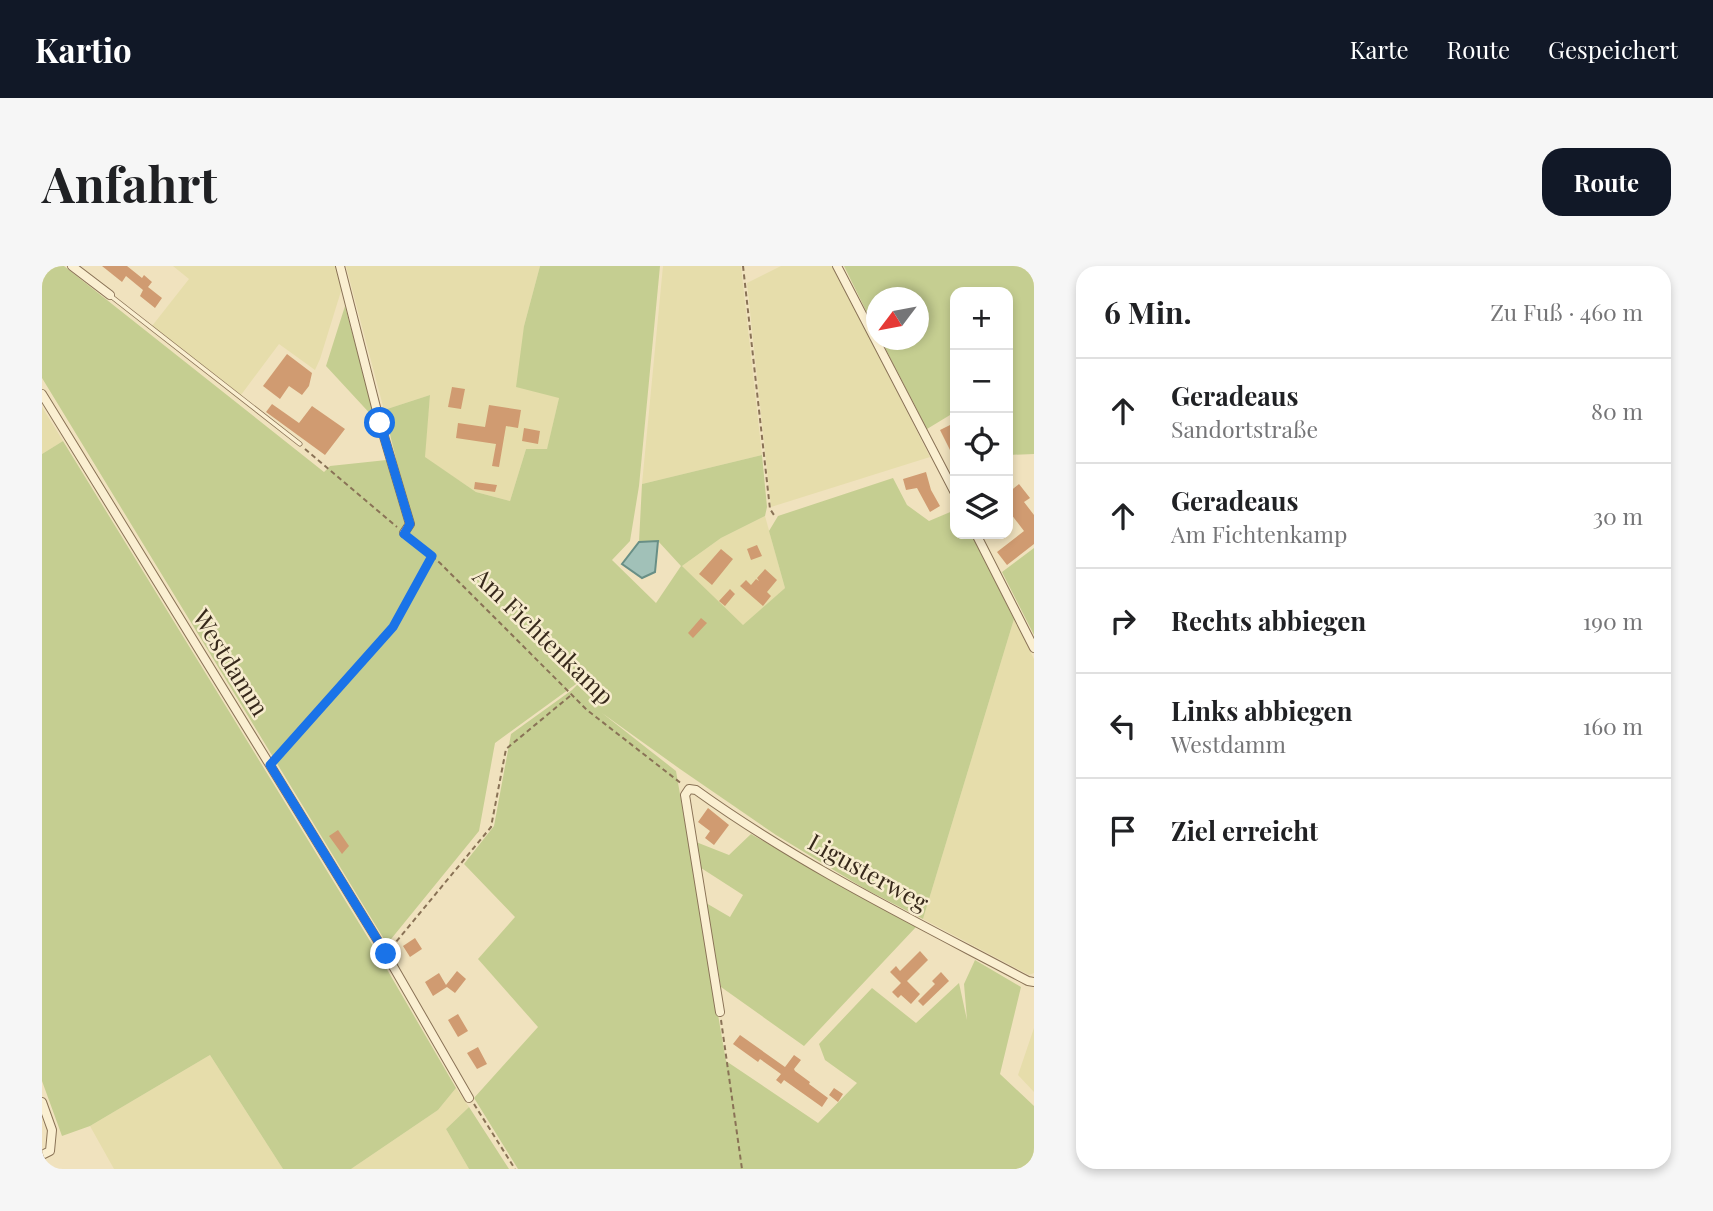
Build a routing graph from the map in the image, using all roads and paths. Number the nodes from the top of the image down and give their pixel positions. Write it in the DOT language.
graph roads {
  1 [pos="72,266"];
  2 [pos="340,266"];
  3 [pos="743,266"];
  4 [pos="837,266"];
  5 [pos="110,295"];
  6 [pos="42,394"];
  7 [pos="300,444"];
  8 [pos="950,483"];
  9 [pos="774,515"];
  10 [pos="404,534"];
  11 [pos="979,539"];
  12 [pos="432,556"];
  13 [pos="1034,648"];
  14 [pos="571,695"];
  15 [pos="270,765"];
  16 [pos="689,789"];
  17 [pos="386,954"];
  18 [pos="1034,982"];
  19 [pos="720,1012"];
  20 [pos="469,1098"];
  21 [pos="42,1102"];
  22 [pos="42,1155"];
  23 [pos="514,1169"];
  24 [pos="742,1169"];
  1 -- 5 [label="street"];
  2 -- 10 [label="street"];
  3 -- 9 [label="path"];
  4 -- 8 [label="street"];
  5 -- 7 [label="lane"];
  6 -- 15 [label="street, Westdamm"];
  7 -- 10 [label="path, Am Fichtenkamp"];
  10 -- 12 [label="path, Am Fichtenkamp"];
  11 -- 13 [label="street"];
  12 -- 14 [label="path, Am Fichtenkamp"];
  12 -- 15 [label="path"];
  14 -- 16 [label="path, Am Fichtenkamp"];
  14 -- 17 [label="path"];
  15 -- 17 [label="street, Westdamm"];
  16 -- 18 [label="street, Ligusterweg"];
  16 -- 19 [label="street"];
  17 -- 20 [label="street, Westdamm"];
  19 -- 24 [label="path"];
  20 -- 23 [label="path"];
  21 -- 22 [label="street"];
}
